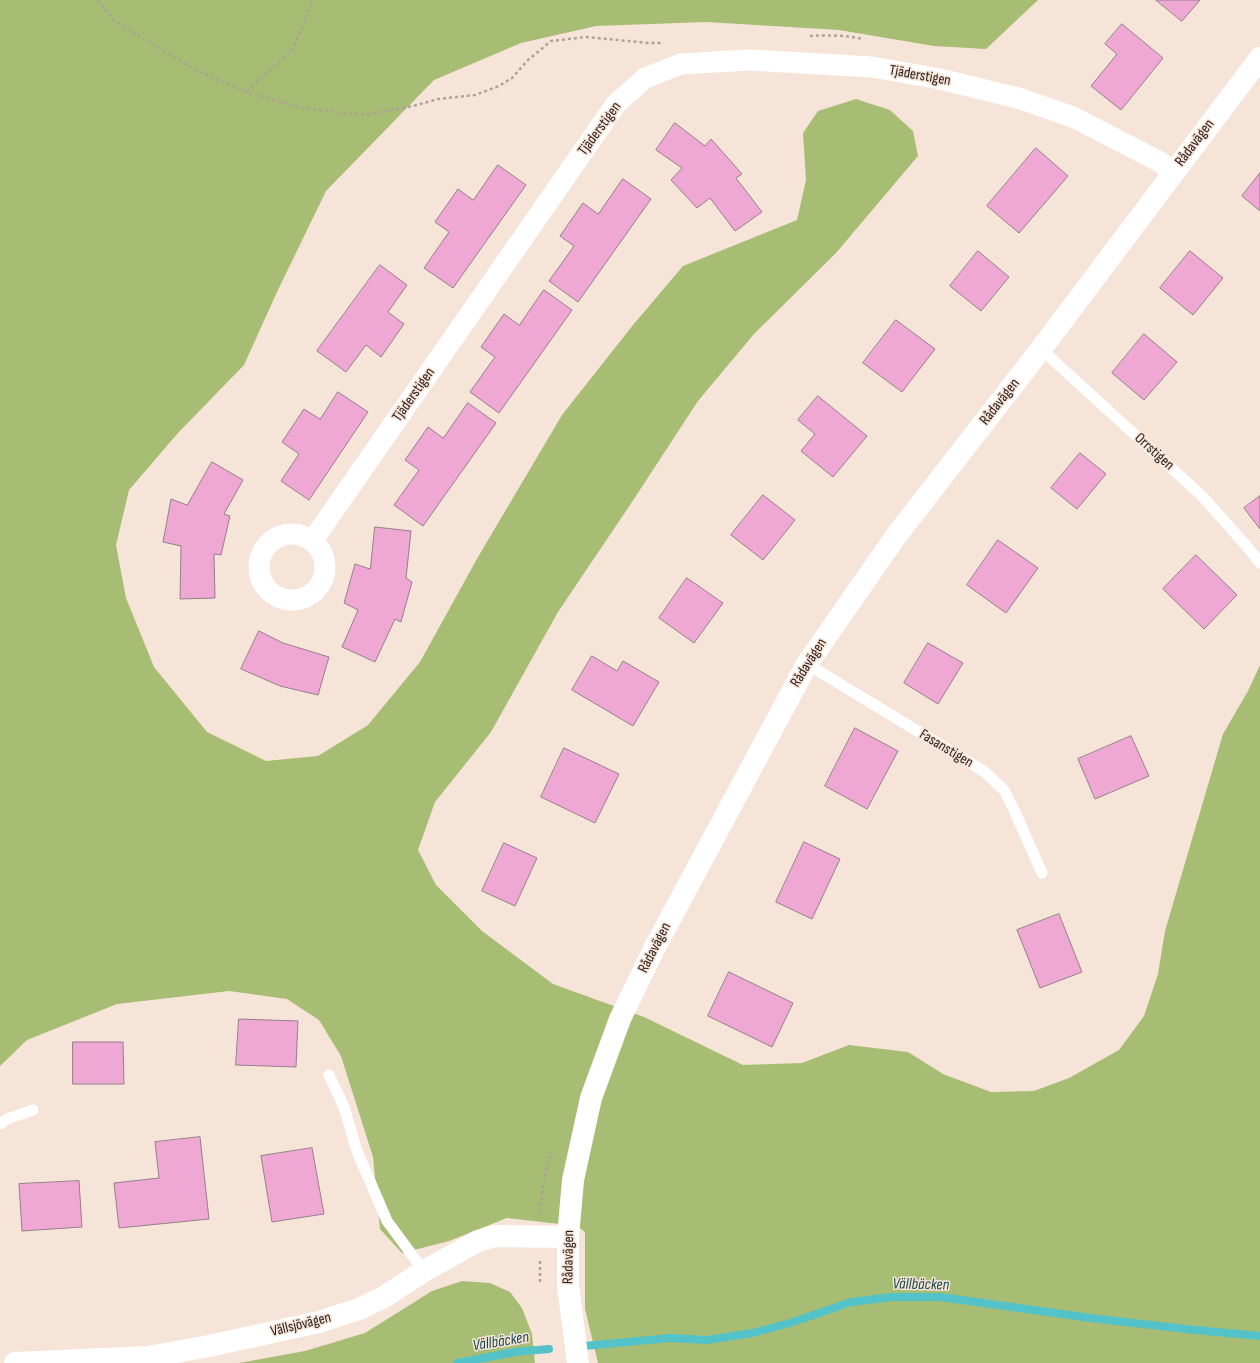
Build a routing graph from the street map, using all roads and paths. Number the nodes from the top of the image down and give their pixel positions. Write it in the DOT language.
graph roads {
  1 [pos="313,0"];
  2 [pos="1260,58"];
  3 [pos="246,92"];
  4 [pos="1173,172"];
  5 [pos="1040,349"];
  6 [pos="313,540"];
  7 [pos="1260,563"];
  8 [pos="807,664"];
  9 [pos="1042,873"];
  10 [pos="329,1074"];
  11 [pos="34,1110"];
  12 [pos="0,1124"];
  13 [pos="568,1237"];
  14 [pos="424,1271"];
  15 [pos="15,1363"];
  16 [pos="578,1363"];
  1 -- 3 [label="path"];
  2 -- 4 [label="street, Rådavägen"];
  4 -- 5 [label="street, Rådavägen"];
  4 -- 6 [label="street, Tjäderstigen"];
  5 -- 7 [label="lane, Orrstigen"];
  5 -- 8 [label="street, Rådavägen"];
  8 -- 9 [label="lane, Fasanstigen"];
  8 -- 13 [label="street, Rådavägen"];
  10 -- 14 [label="lane"];
  11 -- 12 [label="lane"];
  13 -- 14 [label="street, Vällsjövägen"];
  13 -- 16 [label="street, Rådavägen"];
  14 -- 15 [label="street, Vällsjövägen"];
}
